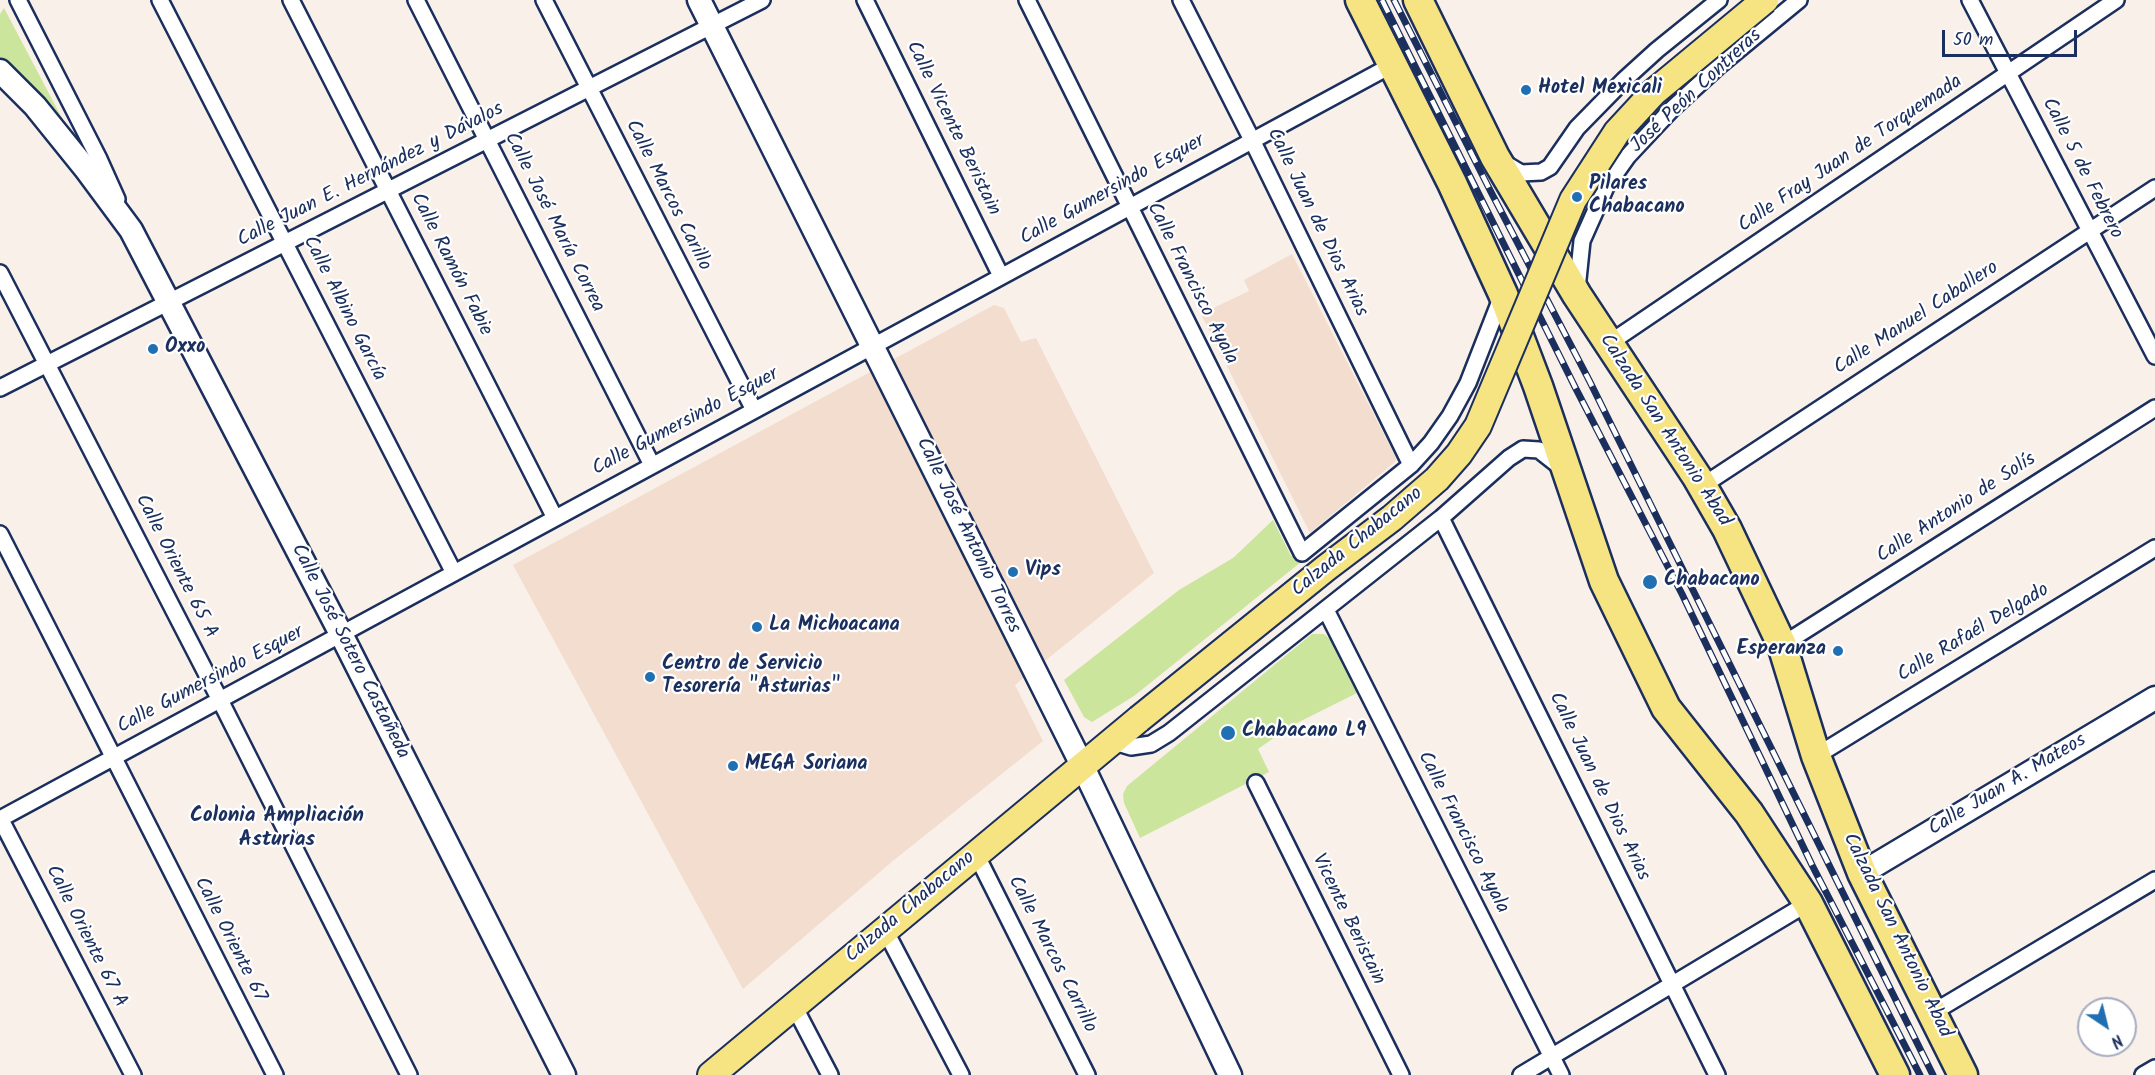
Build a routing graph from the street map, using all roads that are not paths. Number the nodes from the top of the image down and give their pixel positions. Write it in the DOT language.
graph roads {
  1 [pos="18,0"];
  2 [pos="160,0"];
  3 [pos="291,0"];
  4 [pos="416,0"];
  5 [pos="544,0"];
  6 [pos="699,0"];
  7 [pos="762,0"];
  8 [pos="865,0"];
  9 [pos="1028,0"];
  10 [pos="1181,0"];
  11 [pos="1360,0"];
  12 [pos="1418,0"];
  13 [pos="1765,0"];
  14 [pos="1799,0"];
  15 [pos="1970,0"];
  16 [pos="2116,0"];
  17 [pos="1714,2"];
  18 [pos="712,25"];
  19 [pos="1392,65"];
  20 [pos="0,71"];
  21 [pos="2008,73"];
  22 [pos="588,88"];
  23 [pos="487,140"];
  24 [pos="1252,140"];
  25 [pos="1495,157"];
  26 [pos="2155,188"];
  27 [pos="388,191"];
  28 [pos="1129,206"];
  29 [pos="131,230"];
  30 [pos="2089,231"];
  31 [pos="285,243"];
  32 [pos="0,273"];
  33 [pos="1001,276"];
  34 [pos="1536,290"];
  35 [pos="1503,294"];
  36 [pos="1577,295"];
  37 [pos="169,303"];
  38 [pos="1608,344"];
  39 [pos="873,345"];
  40 [pos="2155,356"];
  41 [pos="47,364"];
  42 [pos="0,388"];
  43 [pos="2155,408"];
  44 [pos="754,410"];
  45 [pos="652,465"];
  46 [pos="1411,465"];
  47 [pos="1568,473"];
  48 [pos="1702,486"];
  49 [pos="555,518"];
  50 [pos="1441,518"];
  51 [pos="0,534"];
  52 [pos="2155,548"];
  53 [pos="1302,553"];
  54 [pos="454,573"];
  55 [pos="1326,610"];
  56 [pos="341,634"];
  57 [pos="1782,645"];
  58 [pos="2155,698"];
  59 [pos="220,700"];
  60 [pos="1111,741"];
  61 [pos="1816,756"];
  62 [pos="112,758"];
  63 [pos="1082,765"];
  64 [pos="1256,783"];
  65 [pos="0,819"];
  66 [pos="976,854"];
  67 [pos="1862,873"];
  68 [pos="2155,880"];
  69 [pos="1808,903"];
  70 [pos="885,930"];
  71 [pos="1672,984"];
  72 [pos="794,1006"];
  73 [pos="1932,1013"];
  74 [pos="1552,1056"];
  75 [pos="2155,1068"];
  76 [pos="133,1075"];
  77 [pos="275,1075"];
  78 [pos="409,1075"];
  79 [pos="564,1075"];
  80 [pos="711,1075"];
  81 [pos="830,1075"];
  82 [pos="961,1075"];
  83 [pos="1087,1075"];
  84 [pos="1230,1075"];
  85 [pos="1401,1075"];
  86 [pos="1521,1075"];
  87 [pos="1561,1075"];
  88 [pos="1717,1075"];
  89 [pos="1895,1075"];
  90 [pos="1963,1075"];
  91 [pos="2143,1075"];
  1 -- 29 [label="street, Calle José Sotero Castañeda"];
  2 -- 31 [label="street, Calle Albino García"];
  3 -- 27 [label="street, Calle Ramón Fabie"];
  4 -- 23 [label="street, Calle José María Correa"];
  5 -- 22 [label="street, Calle Marcos Carillo"];
  6 -- 18 [label="street, Calle José Antonio Torres"];
  7 -- 18 [label="street, Calle Juan E. Hernández y Dávalos"];
  8 -- 33 [label="street, Calle Vicente Beristain"];
  9 -- 28 [label="street, Calle Francisco Ayala"];
  10 -- 24 [label="street, Calle Juan de Dios Arias"];
  11 -- 19 [label="highway"];
  12 -- 25 [label="highway, Calzada San Antonio Abad"];
  13 -- 34 [label="main road, José Peón Contreras, bridge"];
  14 -- 36 [label="street, José Peón Contreras"];
  15 -- 21 [label="street, Calle 5 de Febrero"];
  16 -- 21 [label="street, Calle Fray Juan de Torquemada"];
  17 -- 25 [label="street"];
  18 -- 22 [label="street, Calle Juan E. Hernández y Dávalos"];
  18 -- 39 [label="street, Calle José Antonio Torres"];
  19 -- 24 [label="street, Calle Gumersindo Esquer"];
  19 -- 35 [label="highway"];
  20 -- 29 [label="street, Calle José Sotero Castañeda"];
  21 -- 30 [label="street, Calle 5 de Febrero"];
  21 -- 38 [label="street, Calle Fray Juan de Torquemada"];
  22 -- 23 [label="street, Calle Juan E. Hernández y Dávalos"];
  22 -- 44 [label="street, Calle Marcos Carillo"];
  23 -- 27 [label="street, Calle Juan E. Hernández y Dávalos"];
  23 -- 45 [label="street, Calle José María Correa"];
  24 -- 28 [label="street, Calle Gumersindo Esquer"];
  24 -- 46 [label="street, Calle Juan de Dios Arias"];
  25 -- 36 [label="highway, Calzada San Antonio Abad"];
  26 -- 30 [label="street, Calle Manuel Caballero"];
  27 -- 31 [label="street, Calle Juan E. Hernández y Dávalos"];
  27 -- 49 [label="street, Calle Ramón Fabie"];
  28 -- 33 [label="street, Calle Gumersindo Esquer"];
  28 -- 53 [label="street, Calle Francisco Ayala"];
  29 -- 37 [label="street, Calle José Sotero Castañeda"];
  30 -- 40 [label="street, Calle 5 de Febrero"];
  30 -- 48 [label="street, Calle Manuel Caballero"];
  31 -- 37 [label="street, Calle Juan E. Hernández y Dávalos"];
  31 -- 54 [label="street, Calle Albino García"];
  32 -- 41 [label="street, Calle Oriente 65 A"];
  33 -- 39 [label="street, Calle Gumersindo Esquer"];
  34 -- 60 [label="main road, Calzada Chabacano, bridge"];
  35 -- 46 [label="street, Calzada Chabacano"];
  35 -- 47 [label="highway"];
  36 -- 38 [label="highway, Calzada San Antonio Abad"];
  37 -- 41 [label="street, Calle Juan E. Hernández y Dávalos"];
  37 -- 56 [label="street, Calle José Sotero Castañeda"];
  38 -- 48 [label="highway, Calzada San Antonio Abad"];
  39 -- 44 [label="street, Calle Gumersindo Esquer"];
  39 -- 63 [label="street, Calle José Antonio Torres"];
  41 -- 42 [label="street, Calle Juan E. Hernández y Dávalos"];
  41 -- 59 [label="street, Calle Oriente 65 A"];
  43 -- 57 [label="street, Calle Antonio de Solís"];
  44 -- 45 [label="street, Calle Gumersindo Esquer"];
  45 -- 49 [label="street, Calle Gumersindo Esquer"];
  46 -- 53 [label="street, Calzada Chabacano"];
  47 -- 50 [label="street, Calzada Chabacano"];
  47 -- 69 [label="highway"];
  48 -- 57 [label="highway, Calzada San Antonio Abad"];
  49 -- 54 [label="street, Calle Gumersindo Esquer"];
  50 -- 55 [label="street, Calzada Chabacano"];
  50 -- 71 [label="street, Calle Juan de Dios Arias"];
  51 -- 62 [label="street, Calle Oriente 67"];
  52 -- 61 [label="street, Calle Rafaél Delgado"];
  54 -- 56 [label="street, Calle Gumersindo Esquer"];
  55 -- 60 [label="street, Calzada Chabacano"];
  55 -- 74 [label="street, Calle Francisco Ayala"];
  56 -- 59 [label="street, Calle Gumersindo Esquer"];
  56 -- 79 [label="street, Calle José Sotero Castañeda"];
  57 -- 61 [label="highway, Calzada San Antonio Abad"];
  58 -- 67 [label="street, Calle Juan A. Mateos"];
  59 -- 62 [label="street, Calle Gumersindo Esquer"];
  59 -- 78 [label="street, Calle Oriente 65 A"];
  60 -- 63 [label="main road, Calzada Chabacano"];
  61 -- 67 [label="highway, Calzada San Antonio Abad"];
  62 -- 65 [label="street, Calle Gumersindo Esquer"];
  62 -- 77 [label="street, Calle Oriente 67"];
  63 -- 66 [label="main road, Calzada Chabacano"];
  63 -- 84 [label="street, Calle José Antonio Torres"];
  64 -- 85 [label="street, Vicente Beristain"];
  65 -- 76 [label="street, Calle Oriente 67 A"];
  66 -- 70 [label="main road, Calzada Chabacano"];
  66 -- 83 [label="street, Calle Marcos Carrillo"];
  67 -- 73 [label="highway, Calzada San Antonio Abad"];
  68 -- 73 [label="street"];
  69 -- 71 [label="street"];
  69 -- 89 [label="highway"];
  70 -- 72 [label="main road, Calzada Chabacano"];
  70 -- 82 [label="street"];
  71 -- 74 [label="street"];
  71 -- 88 [label="street, Calle Juan de Dios Arias"];
  72 -- 80 [label="main road, Calzada Chabacano"];
  72 -- 81 [label="street"];
  73 -- 90 [label="highway, Calzada San Antonio Abad"];
  74 -- 86 [label="street"];
  74 -- 87 [label="street, Calle Francisco Ayala"];
  75 -- 91 [label="street"];
}
